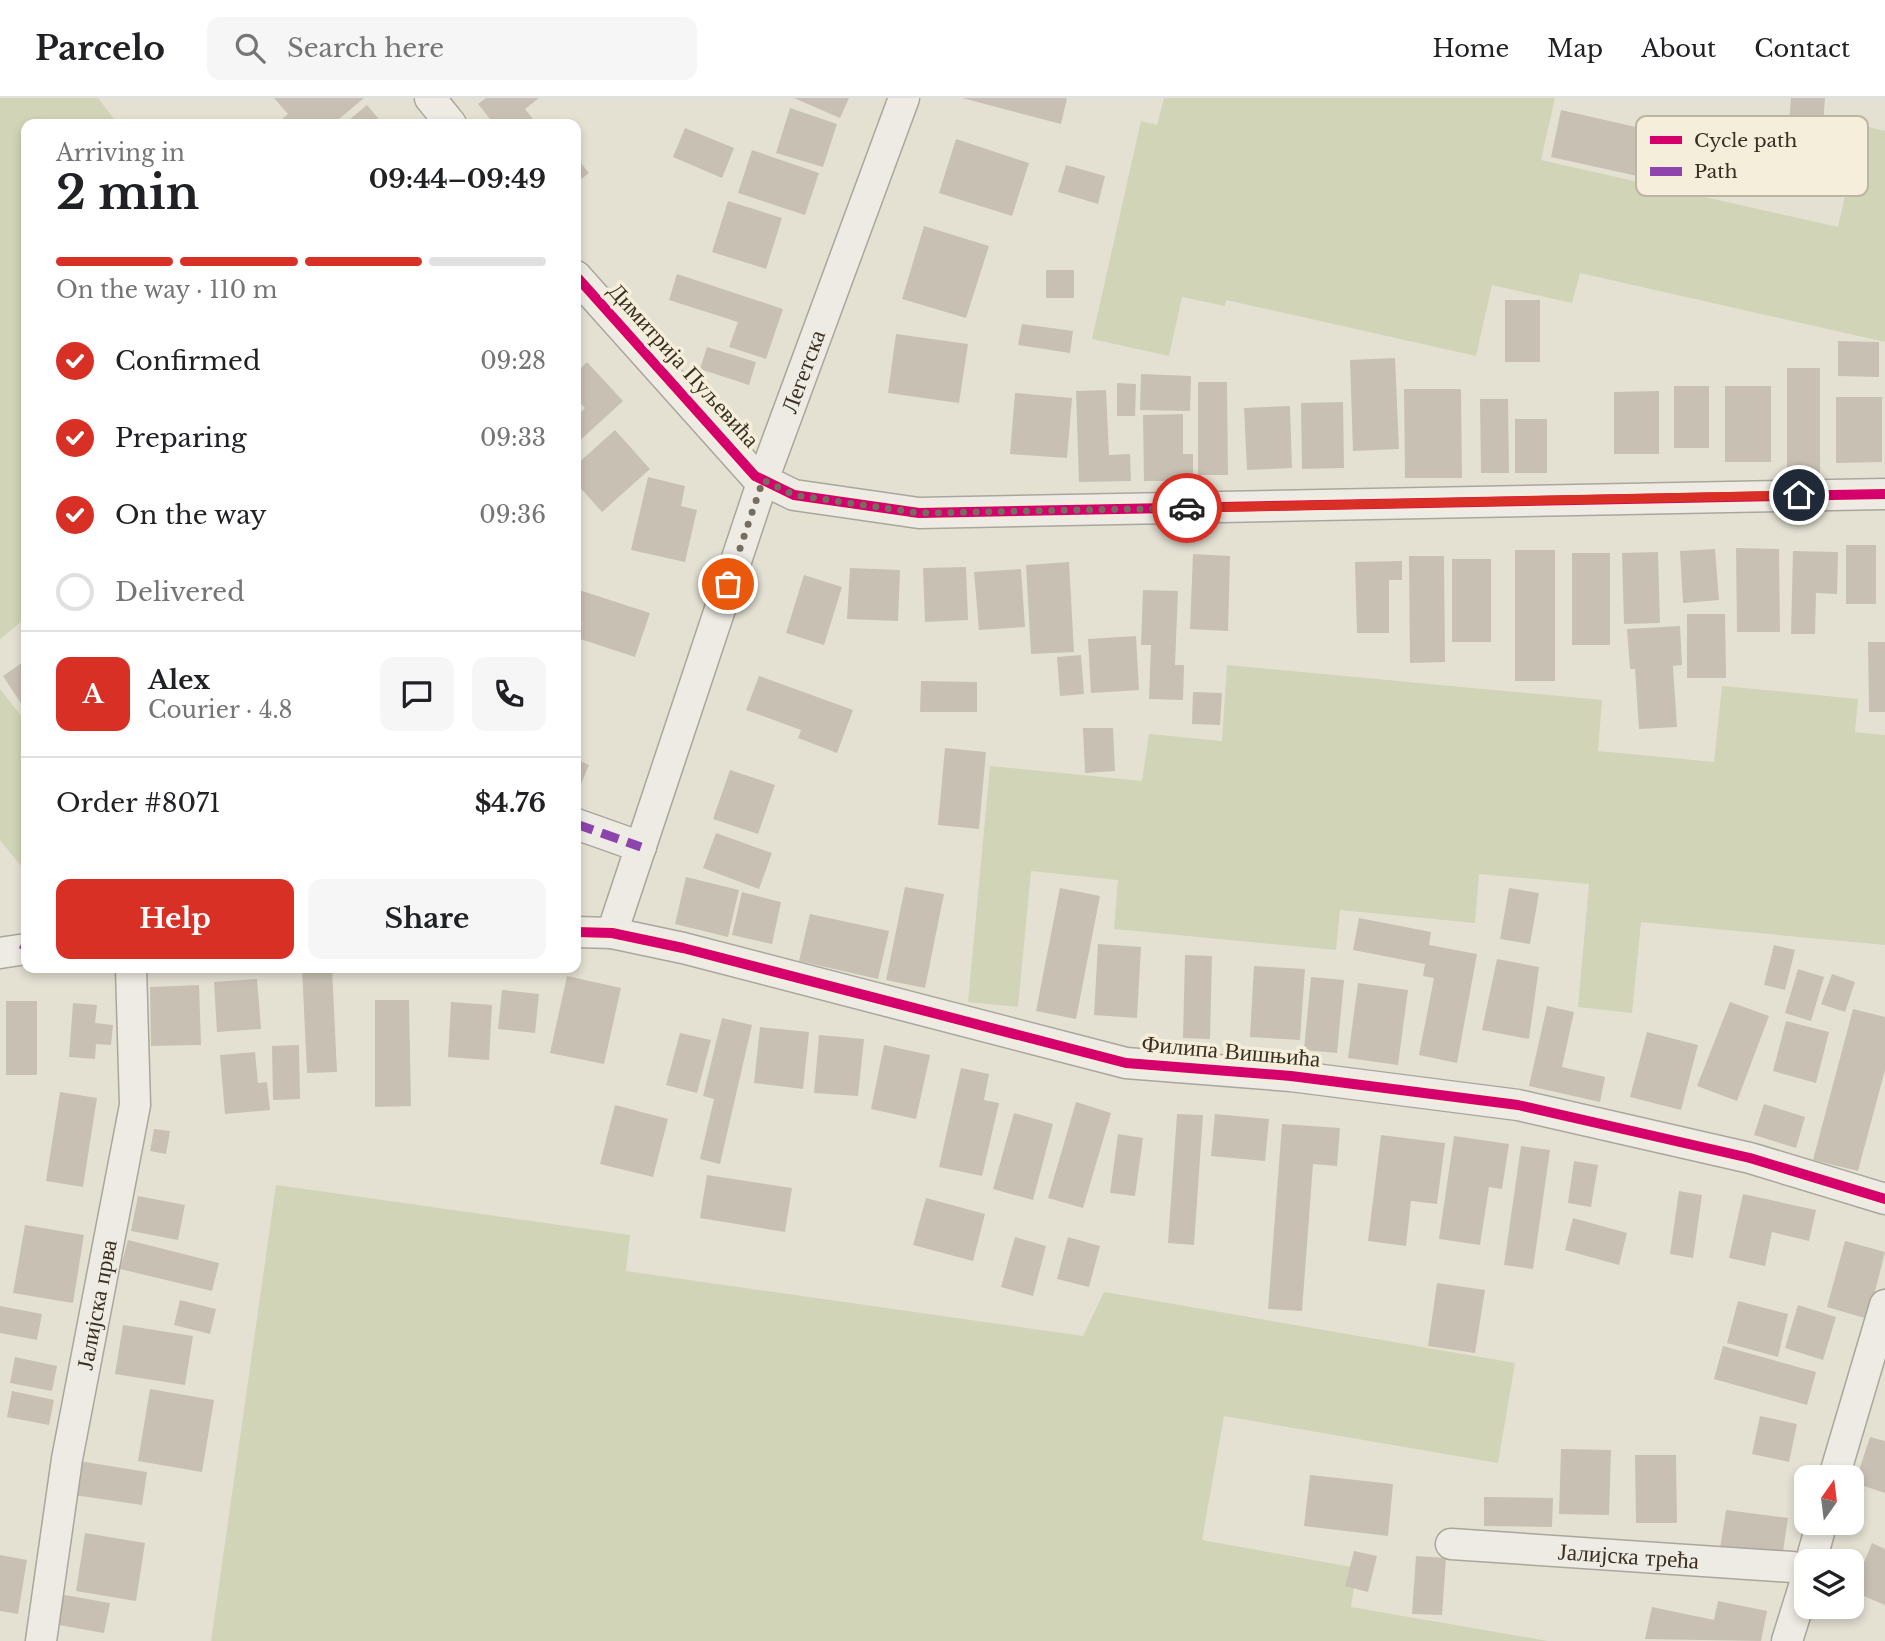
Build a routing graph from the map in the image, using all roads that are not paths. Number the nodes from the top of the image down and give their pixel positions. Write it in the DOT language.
graph roads {
  1 [pos="430,98"];
  2 [pos="904,98"];
  3 [pos="447,119"];
  4 [pos="581,282"];
  5 [pos="763,480"];
  6 [pos="1885,494"];
  7 [pos="581,826"];
  8 [pos="641,847"];
  9 [pos="581,932"];
  10 [pos="612,933"];
  11 [pos="131,973"];
  12 [pos="1885,1199"];
  13 [pos="1885,1305"];
  14 [pos="1838,1465"];
  15 [pos="1451,1544"];
  16 [pos="1794,1569"];
  17 [pos="1794,1619"];
  18 [pos="41,1641"];
  19 [pos="1787,1641"];
  1 -- 3 [label="street"];
  2 -- 5 [label="street, Легетска"];
  4 -- 5 [label="street, Димитрија Пуљевића"];
  5 -- 6 [label="street, Димитрија Пуљевића"];
  5 -- 8 [label="street, Легетска"];
  7 -- 8 [label="street"];
  8 -- 10 [label="street, Легетска"];
  9 -- 10 [label="street, Филипа Вишњића"];
  10 -- 12 [label="street, Филипа Вишњића"];
  11 -- 18 [label="street, Јалијска прва"];
  13 -- 14 [label="street"];
  15 -- 16 [label="street, Јалијска трећа"];
  17 -- 19 [label="street"];
}
